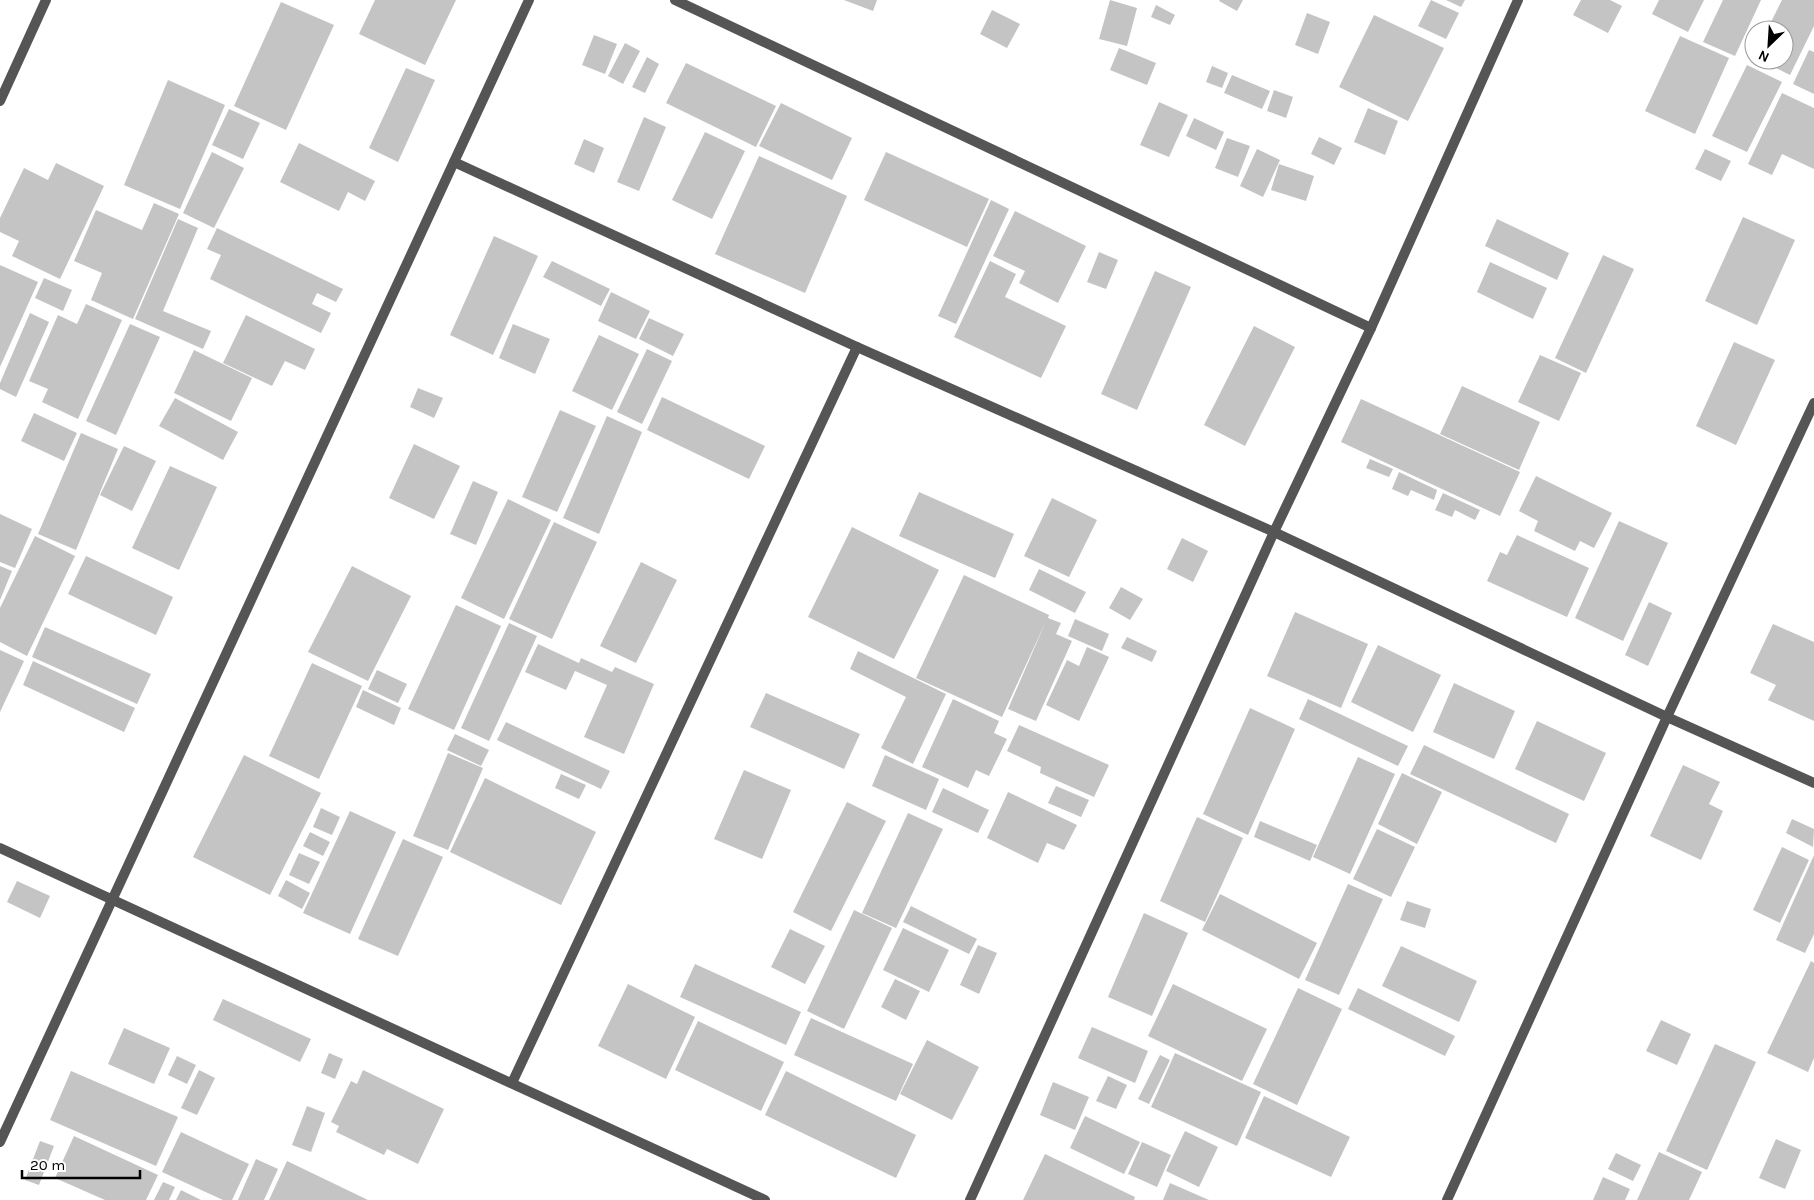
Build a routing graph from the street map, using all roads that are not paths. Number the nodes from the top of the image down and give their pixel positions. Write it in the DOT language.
graph roads {
  1 [pos="46,0"];
  2 [pos="530,0"];
  3 [pos="675,0"];
  4 [pos="1518,0"];
  5 [pos="0,101"];
  6 [pos="454,162"];
  7 [pos="1372,328"];
  8 [pos="857,347"];
  9 [pos="1814,403"];
  10 [pos="1274,532"];
  11 [pos="1667,717"];
  12 [pos="1814,783"];
  13 [pos="0,848"];
  14 [pos="113,900"];
  15 [pos="512,1083"];
  16 [pos="0,1142"];
  17 [pos="765,1200"];
  18 [pos="970,1200"];
  19 [pos="1447,1200"];
  1 -- 5 [label="street"];
  2 -- 6 [label="street"];
  3 -- 7 [label="street"];
  4 -- 7 [label="street"];
  6 -- 8 [label="street"];
  6 -- 14 [label="street"];
  7 -- 10 [label="street"];
  8 -- 10 [label="street"];
  8 -- 15 [label="street"];
  9 -- 11 [label="street"];
  10 -- 11 [label="street"];
  10 -- 18 [label="street"];
  11 -- 12 [label="street"];
  11 -- 19 [label="street"];
  13 -- 14 [label="street"];
  14 -- 15 [label="street"];
  14 -- 16 [label="street"];
  15 -- 17 [label="street"];
}
